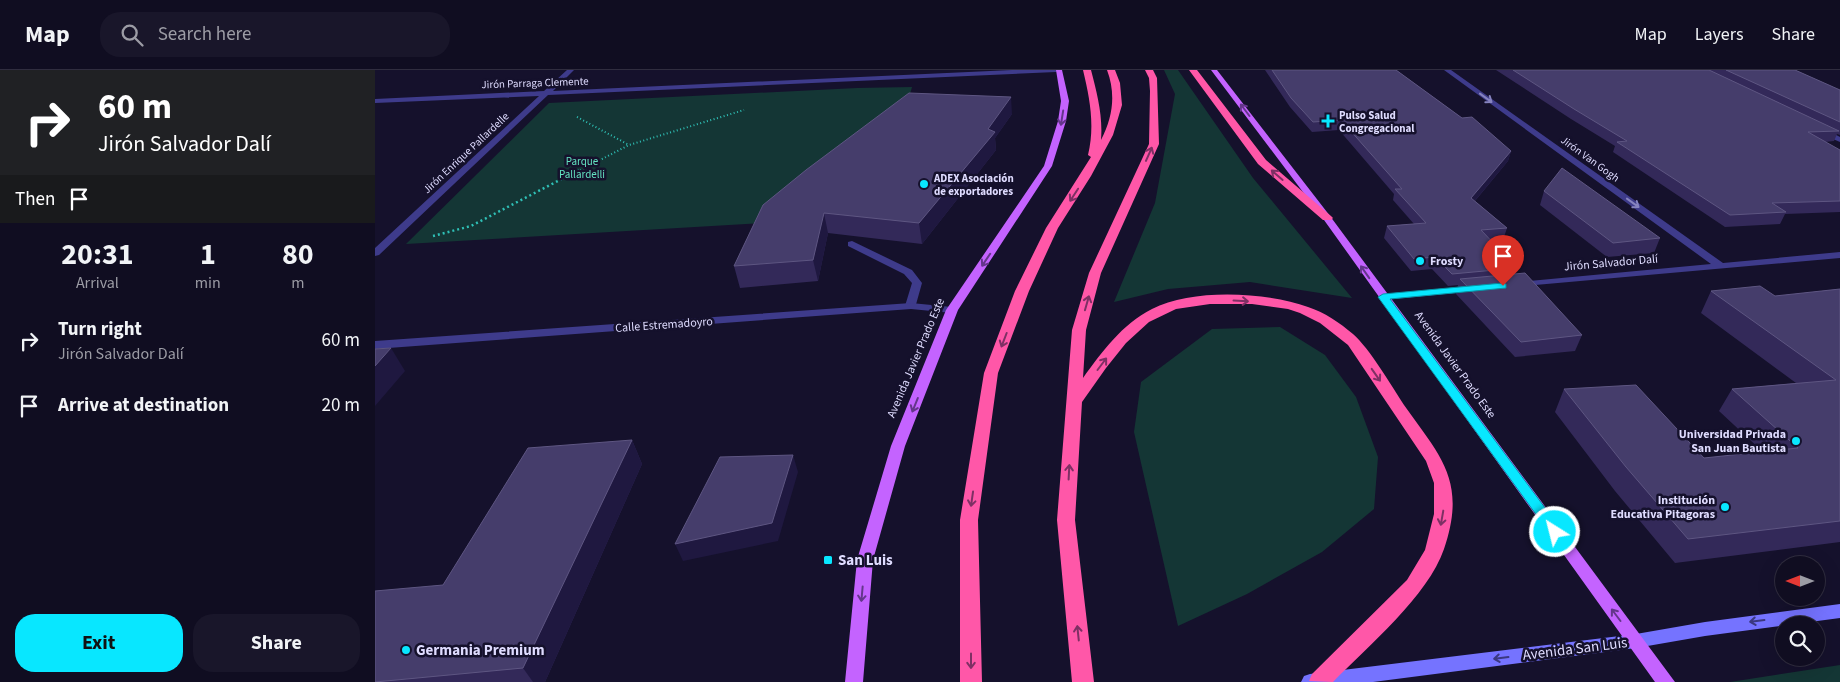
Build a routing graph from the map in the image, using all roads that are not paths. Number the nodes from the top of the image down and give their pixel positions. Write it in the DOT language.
graph roads {
  1 [pos="571,70"];
  2 [pos="835,70"];
  3 [pos="1057,70"];
  4 [pos="1087,70"];
  5 [pos="1111,70"];
  6 [pos="1149,70"];
  7 [pos="1193,70"];
  8 [pos="1214,70"];
  9 [pos="1447,70"];
  10 [pos="831,81"];
  11 [pos="544,96"];
  12 [pos="375,101"];
  13 [pos="1814,127"];
  14 [pos="1840,140"];
  15 [pos="1086,176"];
  16 [pos="1327,218"];
  17 [pos="852,244"];
  18 [pos="375,253"];
  19 [pos="1840,255"];
  20 [pos="1721,266"];
  21 [pos="1503,286"];
  22 [pos="1483,288"];
  23 [pos="1383,297"];
  24 [pos="911,306"];
  25 [pos="952,310"];
  26 [pos="375,345"];
  27 [pos="1073,403"];
  28 [pos="1840,611"];
  29 [pos="1636,641"];
  30 [pos="1315,681"];
  31 [pos="854,682"];
  32 [pos="971,682"];
  33 [pos="1083,682"];
  34 [pos="1666,682"];
  1 -- 11 [label="street, Jirón Enrique Pallardelle"];
  2 -- 10 [label="street"];
  3 -- 10 [label="street, Jirón Parraga Clemente"];
  3 -- 25 [label="main road, Avenida Javier Prado Este, one-way"];
  4 -- 15 [label="highway"];
  5 -- 15 [label="highway"];
  27 -- 6 [label="highway, one-way"];
  16 -- 7 [label="highway, one-way"];
  16 -- 8 [label="main road, Avenida Javier Prado Este, one-way"];
  9 -- 20 [label="street, Jirón Van Gogh, one-way"];
  10 -- 11 [label="street, Jirón Parraga Clemente"];
  11 -- 12 [label="street, Jirón Parraga Clemente"];
  11 -- 18 [label="street, Jirón Enrique Pallardelle"];
  13 -- 14 [label="street"];
  15 -- 32 [label="highway, one-way"];
  23 -- 16 [label="main road, Avenida Javier Prado Este, one-way"];
  17 -- 24 [label="street"];
  19 -- 20 [label="street, Jirón Salvador Dalí"];
  20 -- 21 [label="street, Jirón Salvador Dalí"];
  22 -- 23 [label="street"];
  29 -- 23 [label="main road, Avenida Javier Prado Este, one-way"];
  24 -- 25 [label="street, Calle Estremadoyro"];
  24 -- 26 [label="street, Calle Estremadoyro"];
  25 -- 31 [label="main road, Avenida Javier Prado Este, one-way"];
  27 -- 30 [label="highway, one-way"];
  33 -- 27 [label="highway, one-way"];
  28 -- 29 [label="main road, Avenida San Luis, one-way"];
  29 -- 30 [label="main road, Avenida San Luis, one-way"];
  29 -- 34 [label="main road, Avenida Javier Prado Este"];
}
